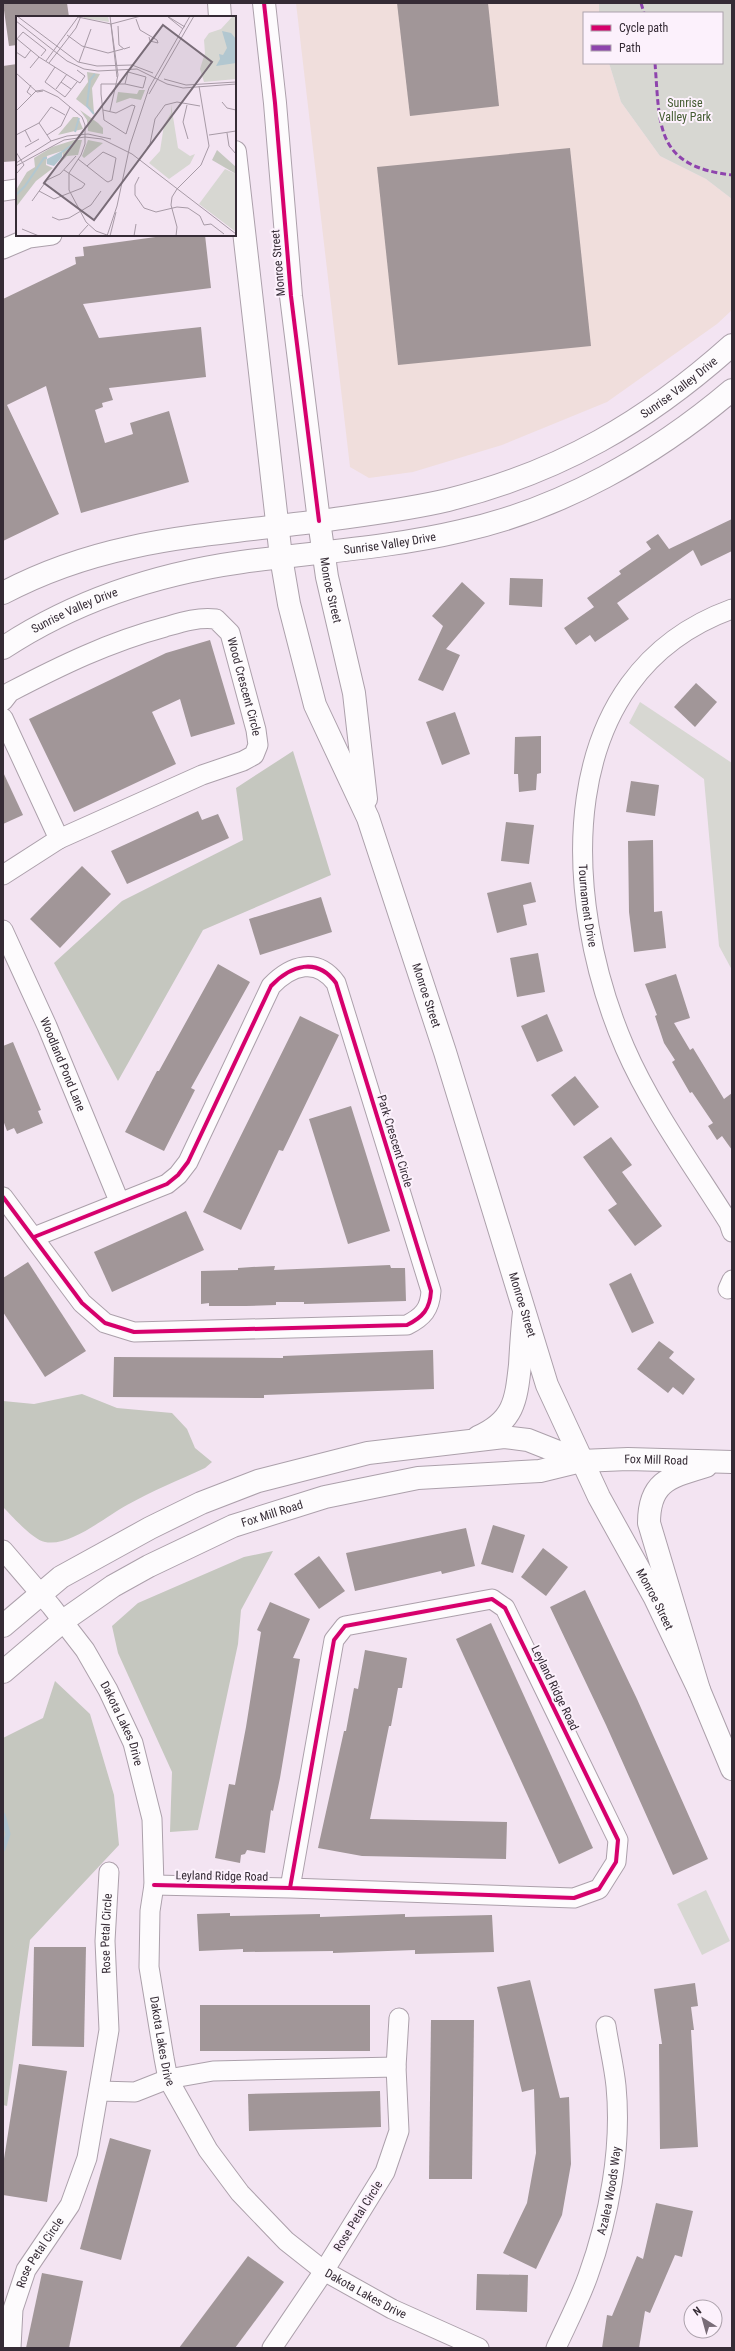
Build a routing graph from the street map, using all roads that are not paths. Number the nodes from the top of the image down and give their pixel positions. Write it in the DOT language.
graph roads {
  1 [pos="219,3"];
  2 [pos="264,3"];
  3 [pos="220,16"];
  4 [pos="236,161"];
  5 [pos="40,236"];
  6 [pos="28,237"];
  7 [pos="3,250"];
  8 [pos="732,345"];
  9 [pos="732,390"];
  10 [pos="318,521"];
  11 [pos="278,526"];
  12 [pos="323,552"];
  13 [pos="281,557"];
  14 [pos="3,593"];
  15 [pos="732,609"];
  16 [pos="3,648"];
  17 [pos="3,701"];
  18 [pos="3,718"];
  19 [pos="368,818"];
  20 [pos="59,839"];
  21 [pos="3,874"];
  22 [pos="3,930"];
  23 [pos="3,1197"];
  24 [pos="119,1201"];
  25 [pos="732,1232"];
  26 [pos="34,1237"];
  27 [pos="524,1312"];
  28 [pos="471,1441"];
  29 [pos="581,1461"];
  30 [pos="725,1462"];
  31 [pos="3,1550"];
  32 [pos="52,1607"];
  33 [pos="3,1626"];
  34 [pos="3,1672"];
  35 [pos="699,1690"];
  36 [pos="732,1769"];
  37 [pos="109,1872"];
  38 [pos="154,1885"];
  39 [pos="290,1888"];
  40 [pos="399,2018"];
  41 [pos="606,2026"];
  42 [pos="396,2067"];
  43 [pos="168,2079"];
  44 [pos="99,2091"];
  45 [pos="324,2271"];
  46 [pos="11,2348"];
  47 [pos="272,2348"];
  48 [pos="480,2348"];
  49 [pos="556,2348"];
  1 -- 3 [label="main road"];
  2 -- 10 [label="main road, Monroe Street"];
  4 -- 11 [label="main road, Monroe Street"];
  5 -- 6 [label="street"];
  6 -- 7 [label="street"];
  8 -- 10 [label="main road, Sunrise Valley Drive"];
  9 -- 12 [label="main road, Sunrise Valley Drive"];
  10 -- 11 [label="main road, Sunrise Valley Drive"];
  10 -- 12 [label="main road, Monroe Street"];
  11 -- 13 [label="main road, Monroe Street"];
  11 -- 14 [label="main road, Sunrise Valley Drive"];
  12 -- 13 [label="main road, Sunrise Valley Drive"];
  12 -- 19 [label="main road, Monroe Street"];
  13 -- 16 [label="main road, Sunrise Valley Drive"];
  13 -- 19 [label="main road, Monroe Street"];
  15 -- 25 [label="street, Tournament Drive"];
  17 -- 20 [label="street, Wood Crescent Circle"];
  18 -- 20 [label="street"];
  19 -- 27 [label="main road, Monroe Street"];
  20 -- 21 [label="street, Wood Crescent Circle"];
  22 -- 24 [label="street, Woodland Pond Lane"];
  23 -- 26 [label="street, Park Crescent Circle"];
  24 -- 26 [label="street, Park Crescent Circle"];
  24 -- 26 [label="street, Park Crescent Circle"];
  27 -- 28 [label="main road"];
  27 -- 29 [label="main road, Monroe Street"];
  28 -- 29 [label="main road, Fox Mill Road"];
  28 -- 32 [label="main road, Fox Mill Road"];
  29 -- 30 [label="main road, Fox Mill Road"];
  29 -- 32 [label="main road, Fox Mill Road"];
  29 -- 35 [label="main road, Monroe Street"];
  30 -- 35 [label="main road"];
  31 -- 32 [label="street, Dakota Lakes Drive"];
  32 -- 33 [label="main road, Fox Mill Road"];
  32 -- 34 [label="main road, Fox Mill Road"];
  32 -- 38 [label="street, Dakota Lakes Drive"];
  35 -- 36 [label="main road, Monroe Street"];
  37 -- 44 [label="street, Rose Petal Circle"];
  38 -- 39 [label="street, Leyland Ridge Road"];
  38 -- 43 [label="street, Dakota Lakes Drive"];
  39 -- 39 [label="street, Leyland Ridge Road"];
  40 -- 42 [label="street, Rose Petal Circle"];
  41 -- 49 [label="street, Azalea Woods Way"];
  42 -- 43 [label="street"];
  42 -- 45 [label="street, Rose Petal Circle"];
  43 -- 44 [label="street"];
  43 -- 45 [label="street, Dakota Lakes Drive"];
  44 -- 46 [label="street, Rose Petal Circle"];
  45 -- 47 [label="street, Rose Petal Circle"];
  45 -- 48 [label="street, Dakota Lakes Drive"];
}
